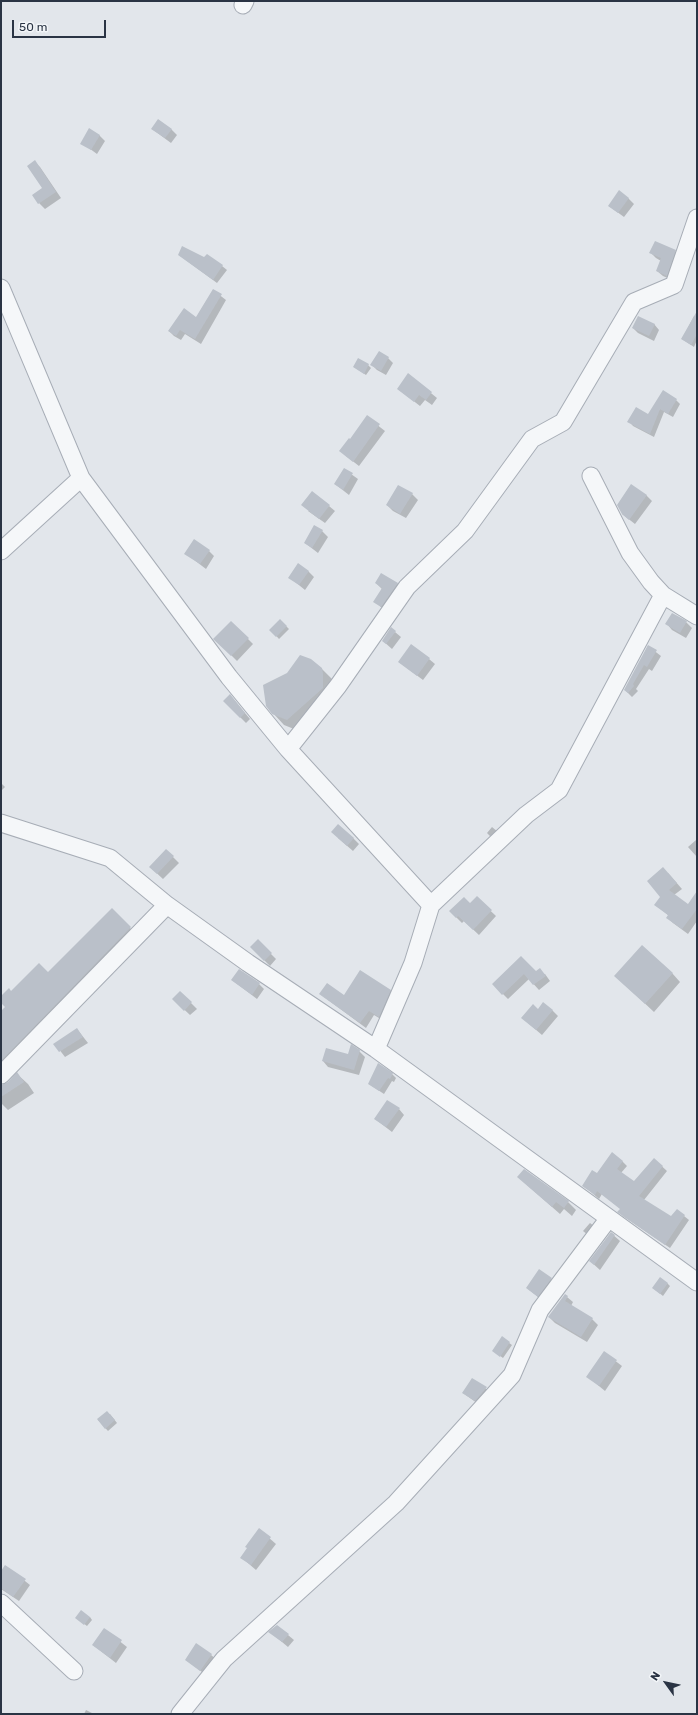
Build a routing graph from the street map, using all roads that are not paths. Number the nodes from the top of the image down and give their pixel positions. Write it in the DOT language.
graph roads {
  1 [pos="697,218"];
  2 [pos="1,288"];
  3 [pos="591,476"];
  4 [pos="81,478"];
  5 [pos="1,551"];
  6 [pos="663,595"];
  7 [pos="697,616"];
  8 [pos="288,748"];
  9 [pos="1,823"];
  10 [pos="167,905"];
  11 [pos="431,905"];
  12 [pos="376,1049"];
  13 [pos="1,1075"];
  14 [pos="609,1218"];
  15 [pos="697,1282"];
  16 [pos="1,1604"];
  17 [pos="74,1671"];
  18 [pos="180,1714"];
  1 -- 8 [label="street"];
  2 -- 4 [label="street"];
  3 -- 6 [label="street"];
  4 -- 5 [label="street"];
  4 -- 8 [label="street"];
  6 -- 7 [label="street"];
  6 -- 11 [label="street"];
  8 -- 11 [label="street"];
  9 -- 10 [label="street"];
  10 -- 12 [label="street"];
  10 -- 13 [label="street"];
  11 -- 12 [label="street"];
  12 -- 14 [label="street"];
  14 -- 15 [label="street"];
  14 -- 18 [label="street"];
  16 -- 17 [label="street"];
}
